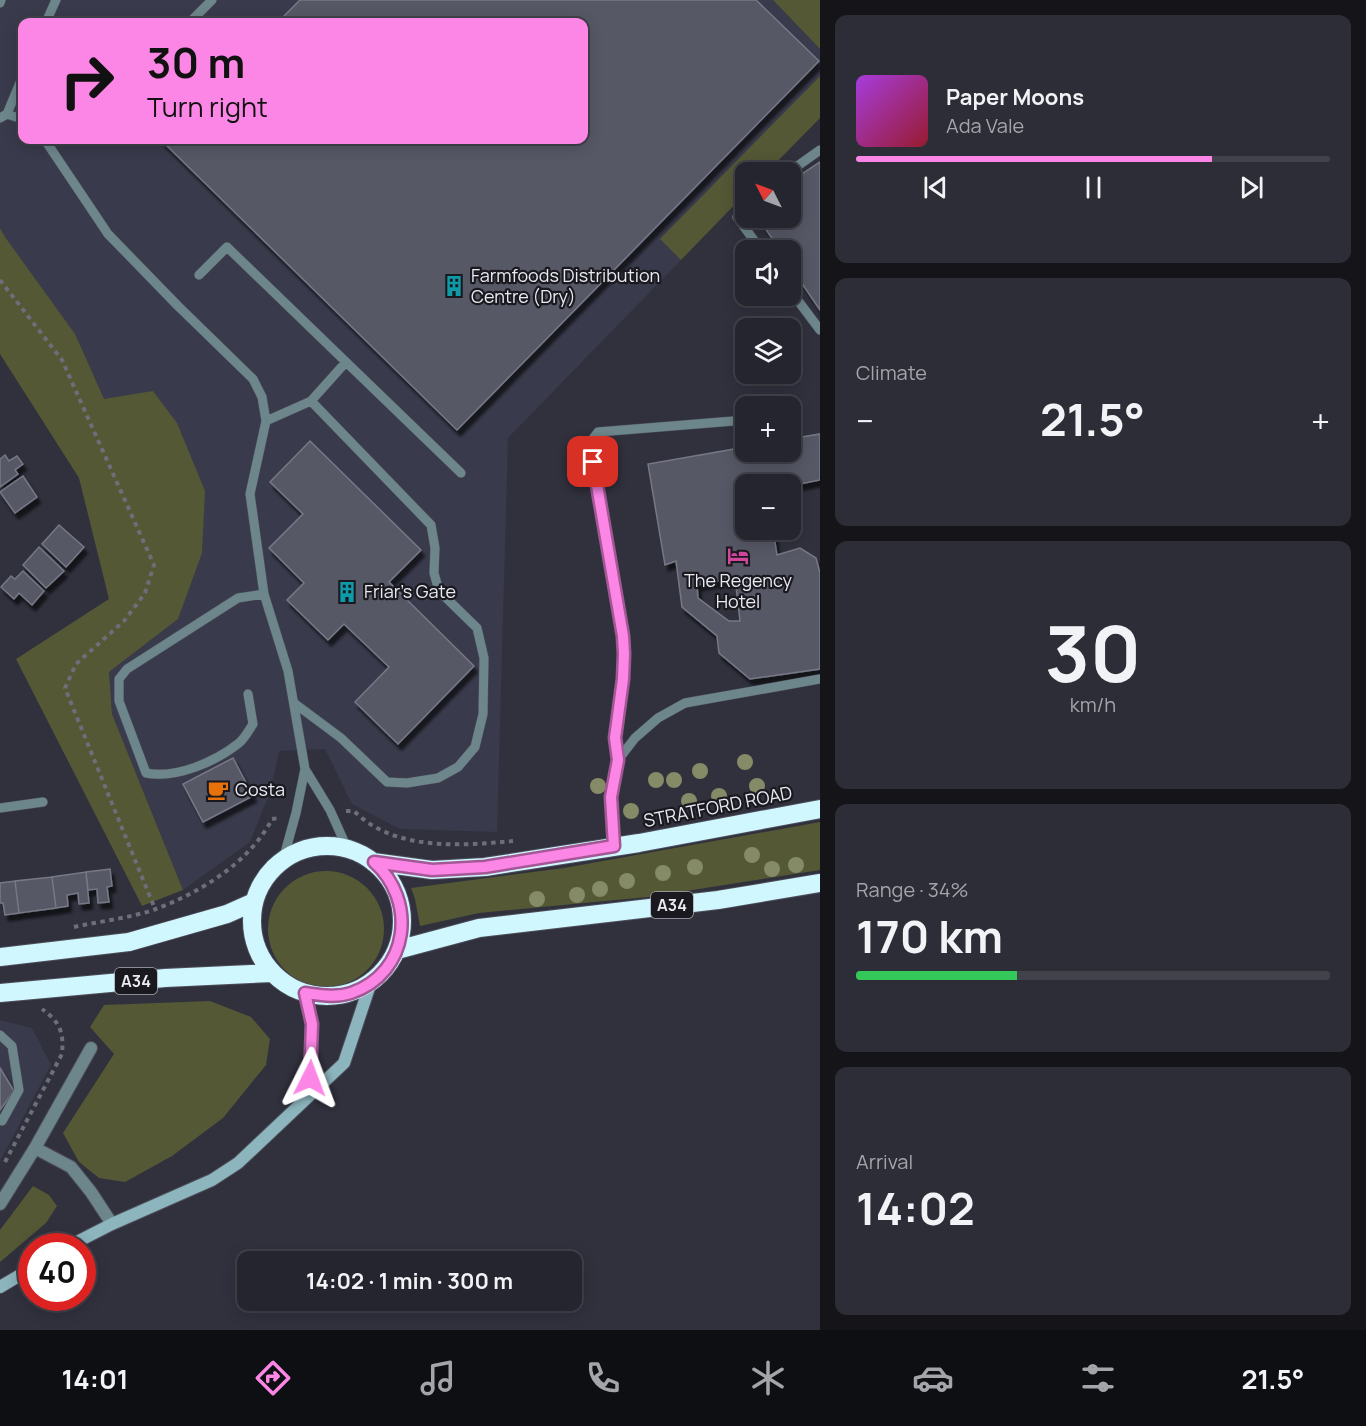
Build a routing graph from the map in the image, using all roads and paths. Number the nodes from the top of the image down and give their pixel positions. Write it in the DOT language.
graph roads {
  1 [pos="56,0"];
  2 [pos="212,0"];
  3 [pos="48,18"];
  4 [pos="194,18"];
  5 [pos="18,86"];
  6 [pos="4,116"];
  7 [pos="48,144"];
  8 [pos="820,150"];
  9 [pos="801,163"];
  10 [pos="199,275"];
  11 [pos="0,280"];
  12 [pos="801,305"];
  13 [pos="820,330"];
  14 [pos="346,362"];
  15 [pos="311,401"];
  16 [pos="266,421"];
  17 [pos="735,421"];
  18 [pos="461,473"];
  19 [pos="264,594"];
  20 [pos="820,679"];
  21 [pos="248,694"];
  22 [pos="294,703"];
  23 [pos="618,760"];
  24 [pos="305,769"];
  25 [pos="44,802"];
  26 [pos="0,808"];
  27 [pos="820,809"];
  28 [pos="330,810"];
  29 [pos="296,813"];
  30 [pos="520,840"];
  31 [pos="614,846"];
  32 [pos="347,848"];
  33 [pos="282,860"];
  34 [pos="374,862"];
  35 [pos="820,883"];
  36 [pos="254,902"];
  37 [pos="155,909"];
  38 [pos="63,929"];
  39 [pos="397,950"];
  40 [pos="0,957"];
  41 [pos="272,973"];
  42 [pos="371,982"];
  43 [pos="28,991"];
  44 [pos="0,993"];
  45 [pos="305,993"];
  46 [pos="0,1035"];
  47 [pos="91,1048"];
  48 [pos="309,1096"];
  49 [pos="2,1122"];
  50 [pos="35,1148"];
  51 [pos="0,1170"];
  52 [pos="0,1204"];
  53 [pos="112,1224"];
  54 [pos="94,1233"];
  55 [pos="18,1277"];
  56 [pos="0,1287"];
  1 -- 3 [label="lane"];
  2 -- 4 [label="lane"];
  5 -- 6 [label="lane"];
  7 -- 16 [label="lane"];
  8 -- 9 [label="lane"];
  10 -- 14 [label="lane"];
  11 -- 37 [label="path"];
  12 -- 13 [label="lane"];
  14 -- 15 [label="lane"];
  14 -- 18 [label="lane"];
  15 -- 16 [label="lane"];
  15 -- 22 [label="lane"];
  16 -- 19 [label="lane"];
  17 -- 23 [label="lane"];
  19 -- 21 [label="lane"];
  19 -- 22 [label="lane"];
  20 -- 23 [label="lane"];
  22 -- 24 [label="lane"];
  23 -- 31 [label="lane"];
  24 -- 28 [label="lane"];
  24 -- 29 [label="lane"];
  25 -- 26 [label="lane"];
  27 -- 31 [label="highway, STRATFORD ROAD"];
  28 -- 30 [label="path"];
  28 -- 32 [label="lane"];
  29 -- 33 [label="lane"];
  29 -- 37 [label="path"];
  31 -- 34 [label="highway, STRATFORD ROAD"];
  32 -- 33 [label="highway"];
  32 -- 34 [label="highway"];
  33 -- 36 [label="highway"];
  34 -- 39 [label="highway"];
  35 -- 39 [label="highway, A34"];
  36 -- 40 [label="highway, A34"];
  36 -- 41 [label="highway"];
  37 -- 38 [label="path"];
  39 -- 42 [label="highway"];
  41 -- 43 [label="highway, A34"];
  41 -- 45 [label="highway"];
  42 -- 45 [label="highway"];
  42 -- 48 [label="street"];
  43 -- 44 [label="highway, A34"];
  43 -- 51 [label="path"];
  45 -- 48 [label="street"];
  46 -- 49 [label="lane"];
  47 -- 50 [label="street"];
  48 -- 53 [label="street"];
  50 -- 52 [label="street"];
  50 -- 53 [label="street"];
  53 -- 54 [label="street"];
  55 -- 56 [label="street"];
}
